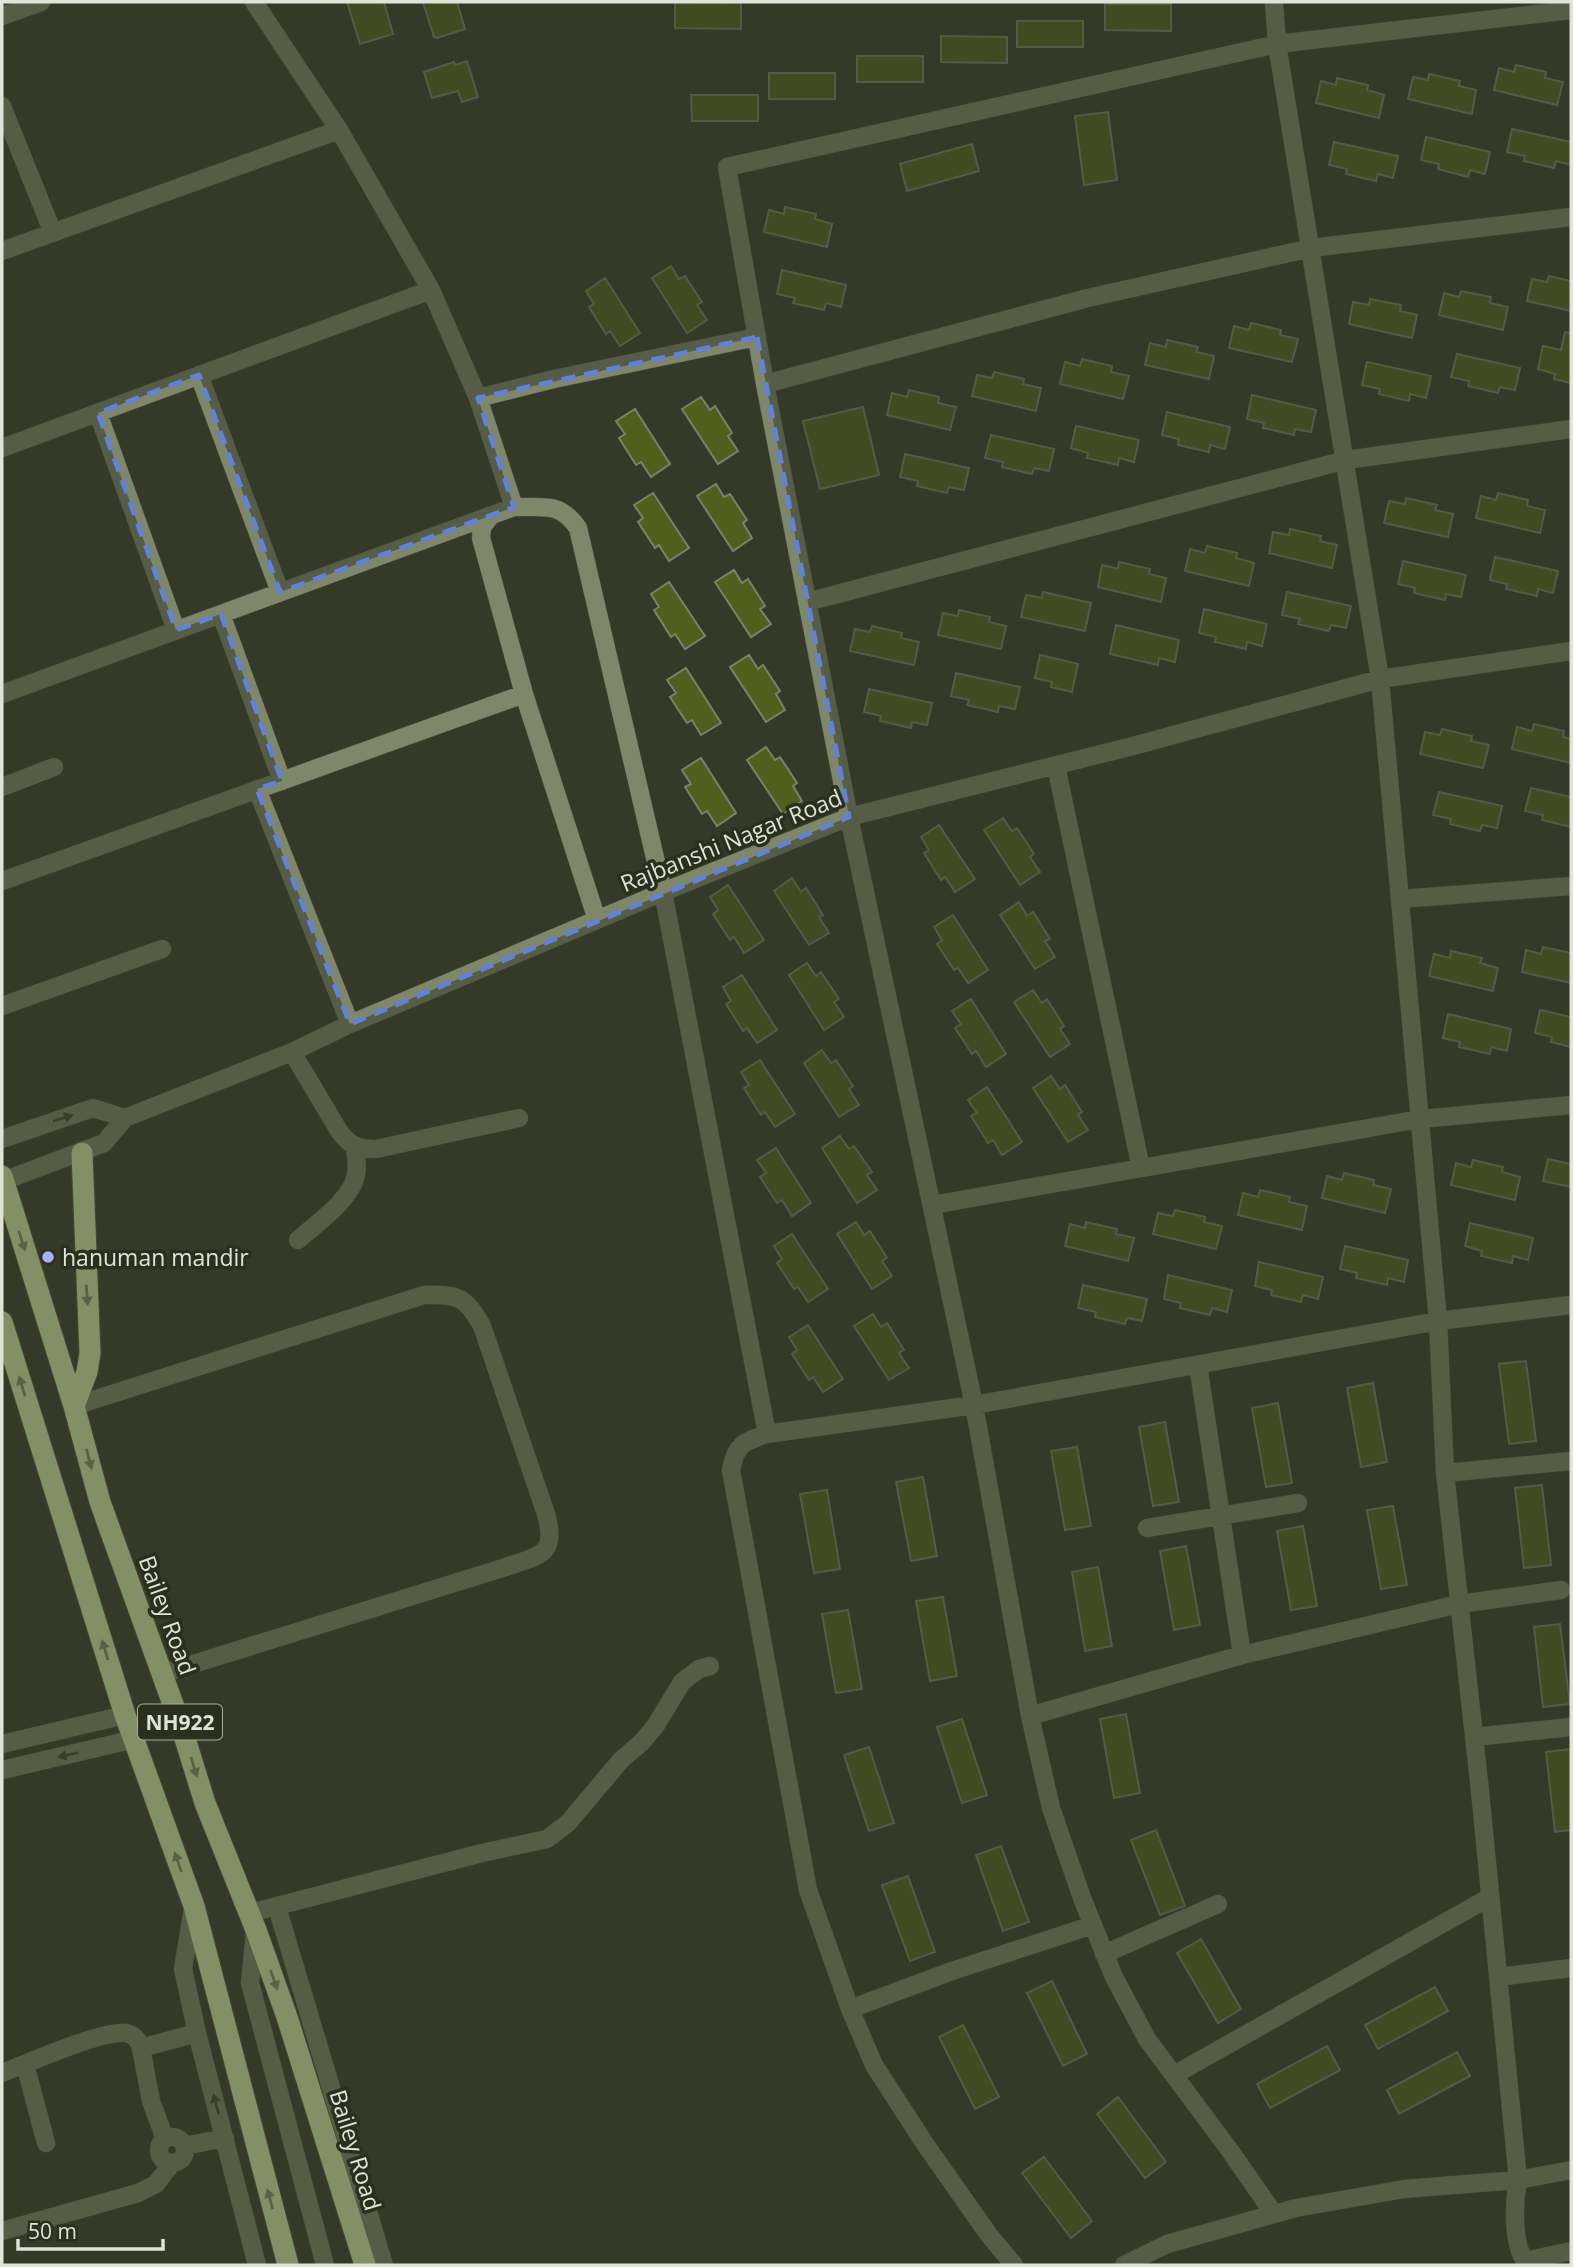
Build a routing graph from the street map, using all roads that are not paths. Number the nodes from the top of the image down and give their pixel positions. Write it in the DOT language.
graph roads {
  1 [pos="41,2"];
  2 [pos="254,2"];
  3 [pos="1274,2"];
  4 [pos="6,10"];
  5 [pos="1571,10"];
  6 [pos="1277,44"];
  7 [pos="2,107"];
  8 [pos="339,130"];
  9 [pos="1571,217"];
  10 [pos="53,233"];
  11 [pos="1311,248"];
  12 [pos="2,251"];
  13 [pos="431,290"];
  14 [pos="757,337"];
  15 [pos="199,375"];
  16 [pos="765,384"];
  17 [pos="478,398"];
  18 [pos="98,413"];
  19 [pos="1571,429"];
  20 [pos="2,448"];
  21 [pos="1346,460"];
  22 [pos="514,507"];
  23 [pos="490,517"];
  24 [pos="281,592"];
  25 [pos="807,601"];
  26 [pos="221,614"];
  27 [pos="176,631"];
  28 [pos="1571,651"];
  29 [pos="1380,679"];
  30 [pos="2,694"];
  31 [pos="524,694"];
  32 [pos="1056,766"];
  33 [pos="54,767"];
  34 [pos="282,781"];
  35 [pos="2,787"];
  36 [pos="257,789"];
  37 [pos="849,817"];
  38 [pos="2,881"];
  39 [pos="1571,886"];
  40 [pos="663,892"];
  41 [pos="1400,899"];
  42 [pos="597,920"];
  43 [pos="162,949"];
  44 [pos="2,1006"];
  45 [pos="350,1024"];
  46 [pos="292,1052"];
  47 [pos="1571,1105"];
  48 [pos="125,1118"];
  49 [pos="519,1118"];
  50 [pos="1420,1119"];
  51 [pos="2,1139"];
  52 [pos="355,1147"];
  53 [pos="82,1153"];
  54 [pos="1141,1168"];
  55 [pos="2,1179"];
  56 [pos="932,1205"];
  57 [pos="299,1240"];
  58 [pos="1571,1305"];
  59 [pos="1438,1321"];
  60 [pos="2,1322"];
  61 [pos="1198,1365"];
  62 [pos="974,1405"];
  63 [pos="74,1406"];
  64 [pos="767,1434"];
  65 [pos="1571,1461"];
  66 [pos="1445,1473"];
  67 [pos="1298,1503"];
  68 [pos="1221,1514"];
  69 [pos="1147,1528"];
  70 [pos="1561,1590"];
  71 [pos="1459,1604"];
  72 [pos="1242,1655"];
  73 [pos="710,1666"];
  74 [pos="161,1674"];
  75 [pos="125,1715"];
  76 [pos="1030,1716"];
  77 [pos="1571,1727"];
  78 [pos="1474,1737"];
  79 [pos="135,1739"];
  80 [pos="2,1744"];
  81 [pos="2,1770"];
  82 [pos="1490,1898"];
  83 [pos="1218,1904"];
  84 [pos="194,1906"];
  85 [pos="277,1907"];
  86 [pos="253,1922"];
  87 [pos="1093,1925"];
  88 [pos="1104,1954"];
  89 [pos="1571,1968"];
  90 [pos="1498,1977"];
  91 [pos="850,2008"];
  92 [pos="197,2033"];
  93 [pos="141,2048"];
  94 [pos="25,2064"];
  95 [pos="2,2073"];
  96 [pos="1174,2076"];
  97 [pos="225,2138"];
  98 [pos="165,2139"];
  99 [pos="46,2143"];
  100 [pos="184,2147"];
  101 [pos="172,2164"];
  102 [pos="1571,2170"];
  103 [pos="1518,2180"];
  104 [pos="1274,2214"];
  105 [pos="2,2231"];
  106 [pos="1571,2251"];
  107 [pos="257,2265"];
  108 [pos="288,2265"];
  109 [pos="325,2265"];
  110 [pos="365,2265"];
  111 [pos="384,2265"];
  112 [pos="1014,2265"];
  113 [pos="1124,2265"];
  1 -- 4 [label="street"];
  2 -- 8 [label="street"];
  3 -- 6 [label="street"];
  5 -- 6 [label="street"];
  6 -- 11 [label="street"];
  6 -- 14 [label="street"];
  7 -- 10 [label="street"];
  8 -- 10 [label="street"];
  8 -- 13 [label="street"];
  9 -- 11 [label="street"];
  10 -- 12 [label="street"];
  11 -- 16 [label="street"];
  11 -- 21 [label="street"];
  13 -- 15 [label="street"];
  13 -- 17 [label="street"];
  14 -- 16 [label="street"];
  14 -- 17 [label="street"];
  15 -- 18 [label="street"];
  15 -- 24 [label="street"];
  16 -- 25 [label="street"];
  17 -- 22 [label="street"];
  18 -- 20 [label="street"];
  18 -- 27 [label="street"];
  19 -- 21 [label="street"];
  21 -- 25 [label="street"];
  21 -- 29 [label="street"];
  22 -- 23 [label="street"];
  22 -- 40 [label="street"];
  23 -- 24 [label="street"];
  23 -- 31 [label="street"];
  24 -- 26 [label="street"];
  25 -- 37 [label="street"];
  26 -- 27 [label="street"];
  26 -- 34 [label="street"];
  27 -- 30 [label="street"];
  28 -- 29 [label="street"];
  29 -- 32 [label="street, Rajbanshi Nagar Road"];
  29 -- 41 [label="street"];
  31 -- 34 [label="street"];
  31 -- 42 [label="street"];
  32 -- 37 [label="street, Rajbanshi Nagar Road"];
  32 -- 54 [label="street"];
  33 -- 35 [label="street"];
  34 -- 36 [label="street"];
  36 -- 38 [label="street"];
  36 -- 45 [label="street"];
  37 -- 40 [label="street, Rajbanshi Nagar Road"];
  37 -- 56 [label="street"];
  39 -- 41 [label="street"];
  40 -- 42 [label="street, Rajbanshi Nagar Road"];
  40 -- 64 [label="street"];
  41 -- 50 [label="street"];
  42 -- 45 [label="street, Rajbanshi Nagar Road"];
  43 -- 44 [label="street"];
  45 -- 46 [label="street, Rajbanshi Nagar Road"];
  46 -- 48 [label="street, Rajbanshi Nagar Road"];
  46 -- 52 [label="street"];
  47 -- 50 [label="street"];
  51 -- 48 [label="street, one-way"];
  48 -- 53 [label="street, Rajbanshi Nagar Road"];
  49 -- 52 [label="street"];
  50 -- 54 [label="street"];
  50 -- 59 [label="street"];
  52 -- 57 [label="street"];
  53 -- 55 [label="street, Rajbanshi Nagar Road"];
  53 -- 63 [label="highway, one-way"];
  54 -- 56 [label="street"];
  55 -- 63 [label="highway, Bailey Road / NH922, one-way"];
  56 -- 62 [label="street"];
  58 -- 59 [label="street"];
  59 -- 61 [label="street"];
  59 -- 66 [label="street"];
  75 -- 60 [label="highway, NH922, one-way"];
  61 -- 62 [label="street"];
  61 -- 68 [label="street"];
  62 -- 64 [label="street"];
  62 -- 76 [label="street"];
  63 -- 74 [label="highway, Bailey Road / NH922, one-way"];
  63 -- 74 [label="street"];
  64 -- 91 [label="street"];
  65 -- 66 [label="street"];
  66 -- 71 [label="street"];
  67 -- 68 [label="street"];
  68 -- 69 [label="street"];
  68 -- 72 [label="street"];
  70 -- 71 [label="street"];
  71 -- 72 [label="street"];
  71 -- 78 [label="street"];
  72 -- 76 [label="street"];
  73 -- 85 [label="street"];
  74 -- 86 [label="highway, Bailey Road / NH922, one-way"];
  75 -- 79 [label="highway, NH922"];
  75 -- 80 [label="street"];
  76 -- 87 [label="street"];
  77 -- 78 [label="street"];
  78 -- 82 [label="street"];
  79 -- 81 [label="street, one-way"];
  84 -- 79 [label="highway, NH922, one-way"];
  82 -- 90 [label="street"];
  82 -- 96 [label="street"];
  83 -- 88 [label="street"];
  84 -- 92 [label="street"];
  108 -- 84 [label="highway, NH922, one-way"];
  85 -- 86 [label="street"];
  85 -- 111 [label="street"];
  86 -- 109 [label="street"];
  86 -- 110 [label="highway, Bailey Road / NH922, one-way"];
  87 -- 88 [label="street"];
  87 -- 91 [label="street"];
  88 -- 96 [label="street"];
  89 -- 90 [label="street"];
  90 -- 103 [label="street"];
  91 -- 112 [label="street"];
  92 -- 93 [label="street"];
  97 -- 92 [label="street, one-way"];
  93 -- 94 [label="street"];
  93 -- 98 [label="street"];
  94 -- 95 [label="street"];
  94 -- 99 [label="street"];
  96 -- 104 [label="street"];
  97 -- 100 [label="street"];
  97 -- 107 [label="street"];
  98 -- 100 [label="street"];
  98 -- 101 [label="street"];
  100 -- 101 [label="street"];
  101 -- 105 [label="street"];
  102 -- 103 [label="street"];
  103 -- 104 [label="street"];
  103 -- 106 [label="street"];
  104 -- 113 [label="street"];
}
